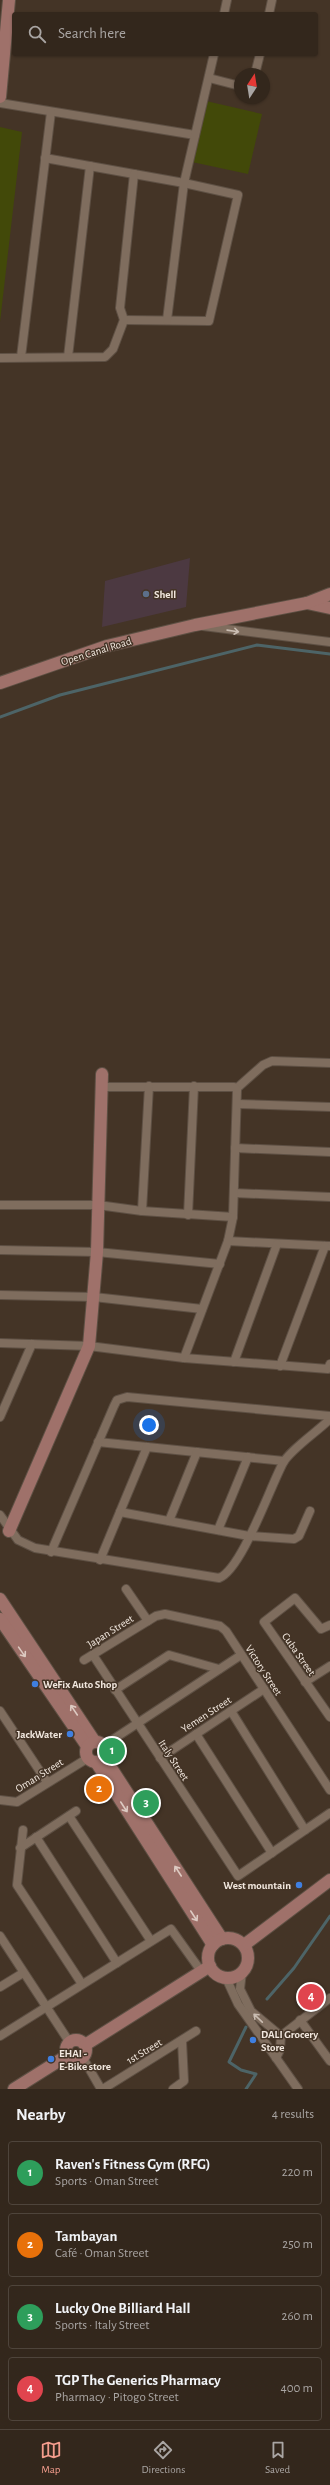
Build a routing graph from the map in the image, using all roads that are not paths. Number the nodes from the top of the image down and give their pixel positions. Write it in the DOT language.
graph roads {
  1 [pos="9,0"];
  2 [pos="227,0"];
  3 [pos="272,0"];
  4 [pos="224,12"];
  5 [pos="269,12"];
  6 [pos="214,56"];
  7 [pos="260,56"];
  8 [pos="256,68"];
  9 [pos="208,78"];
  10 [pos="234,84"];
  11 [pos="0,97"];
  12 [pos="0,103"];
  13 [pos="51,112"];
  14 [pos="195,135"];
  15 [pos="45,158"];
  16 [pos="90,166"];
  17 [pos="134,174"];
  18 [pos="184,183"];
  19 [pos="124,320"];
  20 [pos="167,320"];
  21 [pos="21,357"];
  22 [pos="68,357"];
  23 [pos="0,358"];
  24 [pos="330,594"];
  25 [pos="307,603"];
  26 [pos="330,608"];
  27 [pos="195,625"];
  28 [pos="330,642"];
  29 [pos="0,683"];
  30 [pos="330,1063"];
  31 [pos="102,1074"];
  32 [pos="149,1086"];
  33 [pos="194,1086"];
  34 [pos="102,1087"];
  35 [pos="236,1089"];
  36 [pos="237,1104"];
  37 [pos="330,1107"];
  38 [pos="236,1148"];
  39 [pos="330,1152"];
  40 [pos="234,1193"];
  41 [pos="330,1197"];
  42 [pos="0,1205"];
  43 [pos="98,1205"];
  44 [pos="142,1211"];
  45 [pos="188,1215"];
  46 [pos="234,1217"];
  47 [pos="228,1241"];
  48 [pos="277,1244"];
  49 [pos="328,1246"];
  50 [pos="0,1250"];
  51 [pos="97,1252"];
  52 [pos="220,1264"];
  53 [pos="0,1295"];
  54 [pos="94,1297"];
  55 [pos="202,1309"];
  56 [pos="0,1343"];
  57 [pos="32,1344"];
  58 [pos="89,1346"];
  59 [pos="184,1358"];
  60 [pos="234,1362"];
  61 [pos="280,1366"];
  62 [pos="329,1368"];
  63 [pos="0,1417"];
  64 [pos="330,1418"];
  65 [pos="98,1442"];
  66 [pos="147,1447"];
  67 [pos="197,1452"];
  68 [pos="248,1457"];
  69 [pos="284,1461"];
  70 [pos="310,1511"];
  71 [pos="120,1512"];
  72 [pos="0,1515"];
  73 [pos="169,1521"];
  74 [pos="218,1530"];
  75 [pos="9,1531"];
  76 [pos="249,1536"];
  77 [pos="51,1552"];
  78 [pos="100,1560"];
  79 [pos="126,1589"];
  80 [pos="0,1599"];
  81 [pos="0,1619"];
  82 [pos="148,1621"];
  83 [pos="330,1625"];
  84 [pos="241,1654"];
  85 [pos="93,1655"];
  86 [pos="84,1660"];
  87 [pos="330,1666"];
  88 [pos="220,1668"];
  89 [pos="305,1682"];
  90 [pos="264,1689"];
  91 [pos="115,1690"];
  92 [pos="0,1711"];
  93 [pos="231,1711"];
  94 [pos="328,1711"];
  95 [pos="136,1722"];
  96 [pos="196,1734"];
  97 [pos="96,1752"];
  98 [pos="160,1758"];
  99 [pos="47,1782"];
  100 [pos="330,1790"];
  101 [pos="0,1800"];
  102 [pos="330,1813"];
  103 [pos="23,1830"];
  104 [pos="306,1830"];
  105 [pos="36,1837"];
  106 [pos="20,1848"];
  107 [pos="272,1853"];
  108 [pos="330,1880"];
  109 [pos="0,1936"];
  110 [pos="151,1941"];
  111 [pos="218,1942"];
  112 [pos="244,1945"];
  113 [pos="117,1963"];
  114 [pos="205,1968"];
  115 [pos="242,1972"];
  116 [pos="23,1973"];
  117 [pos="226,1978"];
  118 [pos="82,1984"];
  119 [pos="0,1987"];
  120 [pos="329,2002"];
  121 [pos="46,2008"];
  122 [pos="300,2020"];
  123 [pos="196,2031"];
  124 [pos="0,2036"];
  125 [pos="281,2036"];
  126 [pos="182,2041"];
  127 [pos="70,2042"];
  128 [pos="85,2045"];
  129 [pos="68,2055"];
  130 [pos="83,2058"];
  131 [pos="276,2058"];
  132 [pos="330,2061"];
  133 [pos="14,2089"];
  134 [pos="102,2089"];
  135 [pos="173,2089"];
  136 [pos="298,2089"];
  1 -- 11 [label="street"];
  2 -- 4 [label="street"];
  3 -- 5 [label="street"];
  6 -- 9 [label="street"];
  7 -- 8 [label="street"];
  9 -- 10 [label="street"];
  9 -- 14 [label="street"];
  12 -- 13 [label="street"];
  13 -- 14 [label="street"];
  13 -- 15 [label="street"];
  14 -- 18 [label="street"];
  15 -- 16 [label="street"];
  15 -- 21 [label="street"];
  16 -- 17 [label="street"];
  16 -- 22 [label="street"];
  17 -- 18 [label="street"];
  17 -- 19 [label="street"];
  18 -- 20 [label="street"];
  18 -- 20 [label="street"];
  19 -- 20 [label="street"];
  19 -- 22 [label="street"];
  21 -- 22 [label="street"];
  21 -- 23 [label="street"];
  24 -- 25 [label="street, Open Canal Road"];
  25 -- 26 [label="street, Open Canal Road"];
  25 -- 27 [label="street, Open Canal Road"];
  27 -- 28 [label="street, Open Canal Road, one-way"];
  27 -- 29 [label="street, Open Canal Road"];
  30 -- 35 [label="street"];
  31 -- 34 [label="street"];
  32 -- 33 [label="street"];
  32 -- 34 [label="street"];
  32 -- 44 [label="street"];
  33 -- 35 [label="street"];
  33 -- 45 [label="street"];
  34 -- 43 [label="street"];
  35 -- 36 [label="street"];
  36 -- 37 [label="street"];
  36 -- 38 [label="street"];
  38 -- 39 [label="street"];
  38 -- 40 [label="street"];
  40 -- 41 [label="street"];
  40 -- 46 [label="street"];
  42 -- 43 [label="street"];
  43 -- 44 [label="street"];
  43 -- 51 [label="street"];
  44 -- 45 [label="street"];
  45 -- 46 [label="street"];
  46 -- 47 [label="street"];
  47 -- 48 [label="street"];
  47 -- 52 [label="street"];
  48 -- 49 [label="street"];
  48 -- 60 [label="street"];
  49 -- 61 [label="street"];
  50 -- 51 [label="street"];
  51 -- 52 [label="street"];
  51 -- 54 [label="street"];
  52 -- 55 [label="street"];
  53 -- 54 [label="street"];
  54 -- 55 [label="street"];
  54 -- 58 [label="street"];
  55 -- 59 [label="street"];
  56 -- 57 [label="street"];
  57 -- 58 [label="street"];
  57 -- 63 [label="street"];
  58 -- 59 [label="street"];
  58 -- 75 [label="street"];
  59 -- 60 [label="street"];
  60 -- 61 [label="street"];
  61 -- 62 [label="street"];
  64 -- 65 [label="street"];
  64 -- 69 [label="street"];
  65 -- 66 [label="street"];
  65 -- 77 [label="street"];
  66 -- 67 [label="street"];
  66 -- 71 [label="street"];
  67 -- 68 [label="street"];
  67 -- 73 [label="street"];
  68 -- 69 [label="street"];
  68 -- 74 [label="street"];
  69 -- 76 [label="street"];
  70 -- 76 [label="street"];
  71 -- 73 [label="street"];
  71 -- 78 [label="street"];
  72 -- 75 [label="street"];
  73 -- 74 [label="street"];
  74 -- 76 [label="street"];
  75 -- 77 [label="street"];
  76 -- 78 [label="street"];
  77 -- 78 [label="street"];
  79 -- 82 [label="street"];
  97 -- 80 [label="street, one-way"];
  81 -- 97 [label="street, one-way"];
  82 -- 84 [label="street, Victory Street"];
  82 -- 85 [label="street, Japan Street"];
  83 -- 89 [label="street, Cuba Street"];
  84 -- 88 [label="street, Oman Street"];
  84 -- 90 [label="street, Victory Street"];
  85 -- 86 [label="street, Japan Street"];
  85 -- 91 [label="street, Italy Street"];
  87 -- 89 [label="street"];
  88 -- 91 [label="street"];
  88 -- 95 [label="street, Oman Street"];
  89 -- 94 [label="street, Cuba Street"];
  90 -- 93 [label="street, Yemen Street"];
  90 -- 100 [label="street, Victory Street"];
  91 -- 95 [label="street, Italy Street"];
  92 -- 99 [label="street"];
  93 -- 96 [label="street, Yemen Street"];
  93 -- 104 [label="street"];
  95 -- 97 [label="street, Oman Street"];
  95 -- 98 [label="street, Italy Street"];
  96 -- 98 [label="street, Yemen Street"];
  96 -- 107 [label="street"];
  97 -- 99 [label="street, Oman Street"];
  97 -- 111 [label="street"];
  98 -- 107 [label="street, Italy Street"];
  99 -- 101 [label="street, Oman Street"];
  102 -- 104 [label="street"];
  103 -- 106 [label="street"];
  104 -- 107 [label="street"];
  105 -- 106 [label="street"];
  105 -- 110 [label="street"];
  105 -- 113 [label="street"];
  106 -- 118 [label="street"];
  108 -- 112 [label="street"];
  109 -- 116 [label="street"];
  110 -- 113 [label="street"];
  110 -- 114 [label="street"];
  111 -- 112 [label="street"];
  111 -- 114 [label="street"];
  112 -- 115 [label="street"];
  113 -- 118 [label="street"];
  114 -- 117 [label="street"];
  114 -- 128 [label="street"];
  115 -- 117 [label="street"];
  125 -- 115 [label="street, one-way"];
  116 -- 119 [label="street"];
  116 -- 121 [label="street"];
  117 -- 131 [label="street"];
  118 -- 121 [label="street"];
  120 -- 122 [label="street"];
  121 -- 124 [label="street"];
  121 -- 127 [label="street"];
  122 -- 125 [label="street"];
  122 -- 132 [label="street"];
  123 -- 126 [label="street, 1st Street"];
  125 -- 131 [label="street"];
  126 -- 134 [label="street, 1st Street"];
  126 -- 135 [label="street"];
  127 -- 128 [label="street"];
  127 -- 129 [label="street"];
  128 -- 130 [label="street"];
  129 -- 130 [label="street"];
  129 -- 133 [label="street"];
  130 -- 134 [label="street"];
  131 -- 136 [label="street"];
}
